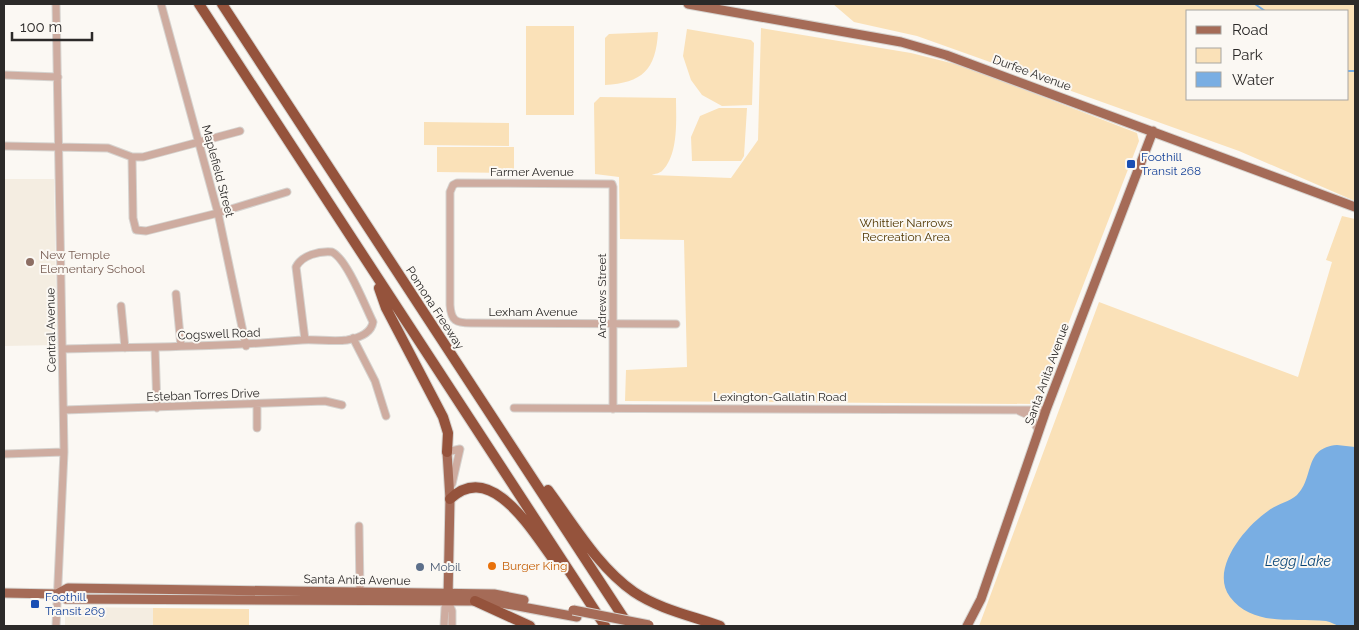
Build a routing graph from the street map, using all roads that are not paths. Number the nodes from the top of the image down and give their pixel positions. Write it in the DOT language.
graph roads {
  1 [pos="56,4"];
  2 [pos="161,4"];
  3 [pos="198,4"];
  4 [pos="688,4"];
  5 [pos="223,5"];
  6 [pos="4,75"];
  7 [pos="58,77"];
  8 [pos="240,131"];
  9 [pos="1153,131"];
  10 [pos="198,142"];
  11 [pos="4,146"];
  12 [pos="59,147"];
  13 [pos="132,157"];
  14 [pos="612,184"];
  15 [pos="286,192"];
  16 [pos="1355,207"];
  17 [pos="218,213"];
  18 [pos="375,276"];
  19 [pos="176,294"];
  20 [pos="121,306"];
  21 [pos="453,319"];
  22 [pos="613,323"];
  23 [pos="676,324"];
  24 [pos="353,338"];
  25 [pos="305,340"];
  26 [pos="181,346"];
  27 [pos="246,346"];
  28 [pos="63,348"];
  29 [pos="125,348"];
  30 [pos="155,348"];
  31 [pos="257,405"];
  32 [pos="342,405"];
  33 [pos="157,408"];
  34 [pos="514,408"];
  35 [pos="613,409"];
  36 [pos="64,410"];
  37 [pos="489,410"];
  38 [pos="1016,410"];
  39 [pos="1046,410"];
  40 [pos="386,416"];
  41 [pos="257,428"];
  42 [pos="1039,430"];
  43 [pos="64,452"];
  44 [pos="447,452"];
  45 [pos="4,454"];
  46 [pos="450,499"];
  47 [pos="359,526"];
  48 [pos="4,592"];
  49 [pos="360,592"];
  50 [pos="57,594"];
  51 [pos="278,595"];
  52 [pos="448,598"];
  53 [pos="475,601"];
  54 [pos="596,613"];
  55 [pos="575,614"];
  56 [pos="448,625"];
  57 [pos="56,626"];
  58 [pos="530,626"];
  59 [pos="605,626"];
  60 [pos="623,626"];
  61 [pos="630,626"];
  62 [pos="652,626"];
  63 [pos="720,626"];
  64 [pos="967,626"];
  1 -- 7 [label="street, Central Avenue"];
  2 -- 10 [label="street, Maplefield Street"];
  3 -- 18 [label="highway"];
  4 -- 9 [label="main road, Durfee Avenue"];
  5 -- 37 [label="highway, Pomona Freeway"];
  6 -- 7 [label="street"];
  7 -- 12 [label="street, Central Avenue"];
  8 -- 10 [label="street"];
  9 -- 16 [label="main road, Durfee Avenue"];
  9 -- 39 [label="main road, Santa Anita Avenue"];
  10 -- 13 [label="street"];
  10 -- 17 [label="street, Maplefield Street"];
  11 -- 12 [label="street"];
  12 -- 13 [label="street"];
  12 -- 28 [label="street, Central Avenue"];
  13 -- 17 [label="street"];
  14 -- 21 [label="street, Farmer Avenue"];
  14 -- 22 [label="street, Andrews Street"];
  15 -- 17 [label="street"];
  17 -- 27 [label="street, Maplefield Street"];
  18 -- 44 [label="highway"];
  18 -- 54 [label="highway"];
  19 -- 26 [label="street"];
  20 -- 29 [label="street"];
  21 -- 22 [label="street, Lexham Avenue"];
  22 -- 23 [label="street, Lexham Avenue"];
  22 -- 35 [label="street, Andrews Street"];
  24 -- 25 [label="street, Cogswell Road"];
  24 -- 25 [label="street, Cogswell Road"];
  24 -- 40 [label="street"];
  25 -- 27 [label="street, Cogswell Road"];
  26 -- 27 [label="street, Cogswell Road"];
  26 -- 30 [label="street, Cogswell Road"];
  28 -- 29 [label="street, Cogswell Road"];
  28 -- 36 [label="street, Central Avenue"];
  29 -- 30 [label="street, Cogswell Road"];
  30 -- 33 [label="street"];
  31 -- 32 [label="street, Esteban Torres Drive"];
  31 -- 33 [label="street, Esteban Torres Drive"];
  31 -- 41 [label="street"];
  33 -- 36 [label="street, Esteban Torres Drive"];
  34 -- 35 [label="street, Lexington-Gallatin Road"];
  35 -- 38 [label="street, Lexington-Gallatin Road"];
  36 -- 43 [label="street, Central Avenue"];
  37 -- 61 [label="highway, Pomona Freeway"];
  37 -- 63 [label="highway"];
  38 -- 39 [label="street, Lexington-Gallatin Road"];
  38 -- 42 [label="street"];
  39 -- 42 [label="main road, Santa Anita Avenue"];
  42 -- 64 [label="main road, Santa Anita Avenue"];
  43 -- 45 [label="street"];
  43 -- 50 [label="street, Central Avenue"];
  44 -- 46 [label="main road"];
  46 -- 52 [label="main road"];
  46 -- 54 [label="highway"];
  47 -- 49 [label="street"];
  48 -- 50 [label="main road, Santa Anita Avenue"];
  49 -- 51 [label="main road, Santa Anita Avenue"];
  49 -- 52 [label="main road, Santa Anita Avenue"];
  50 -- 51 [label="main road, Santa Anita Avenue"];
  50 -- 57 [label="street, Central Avenue"];
  51 -- 52 [label="main road, Santa Anita Avenue"];
  52 -- 53 [label="main road, Santa Anita Avenue"];
  52 -- 55 [label="main road, Santa Anita Avenue"];
  52 -- 56 [label="street"];
  53 -- 55 [label="main road, Santa Anita Avenue"];
  53 -- 58 [label="highway"];
  54 -- 59 [label="highway"];
  55 -- 60 [label="main road, Santa Anita Avenue"];
  55 -- 62 [label="main road, Santa Anita Avenue, bridge"];
}
